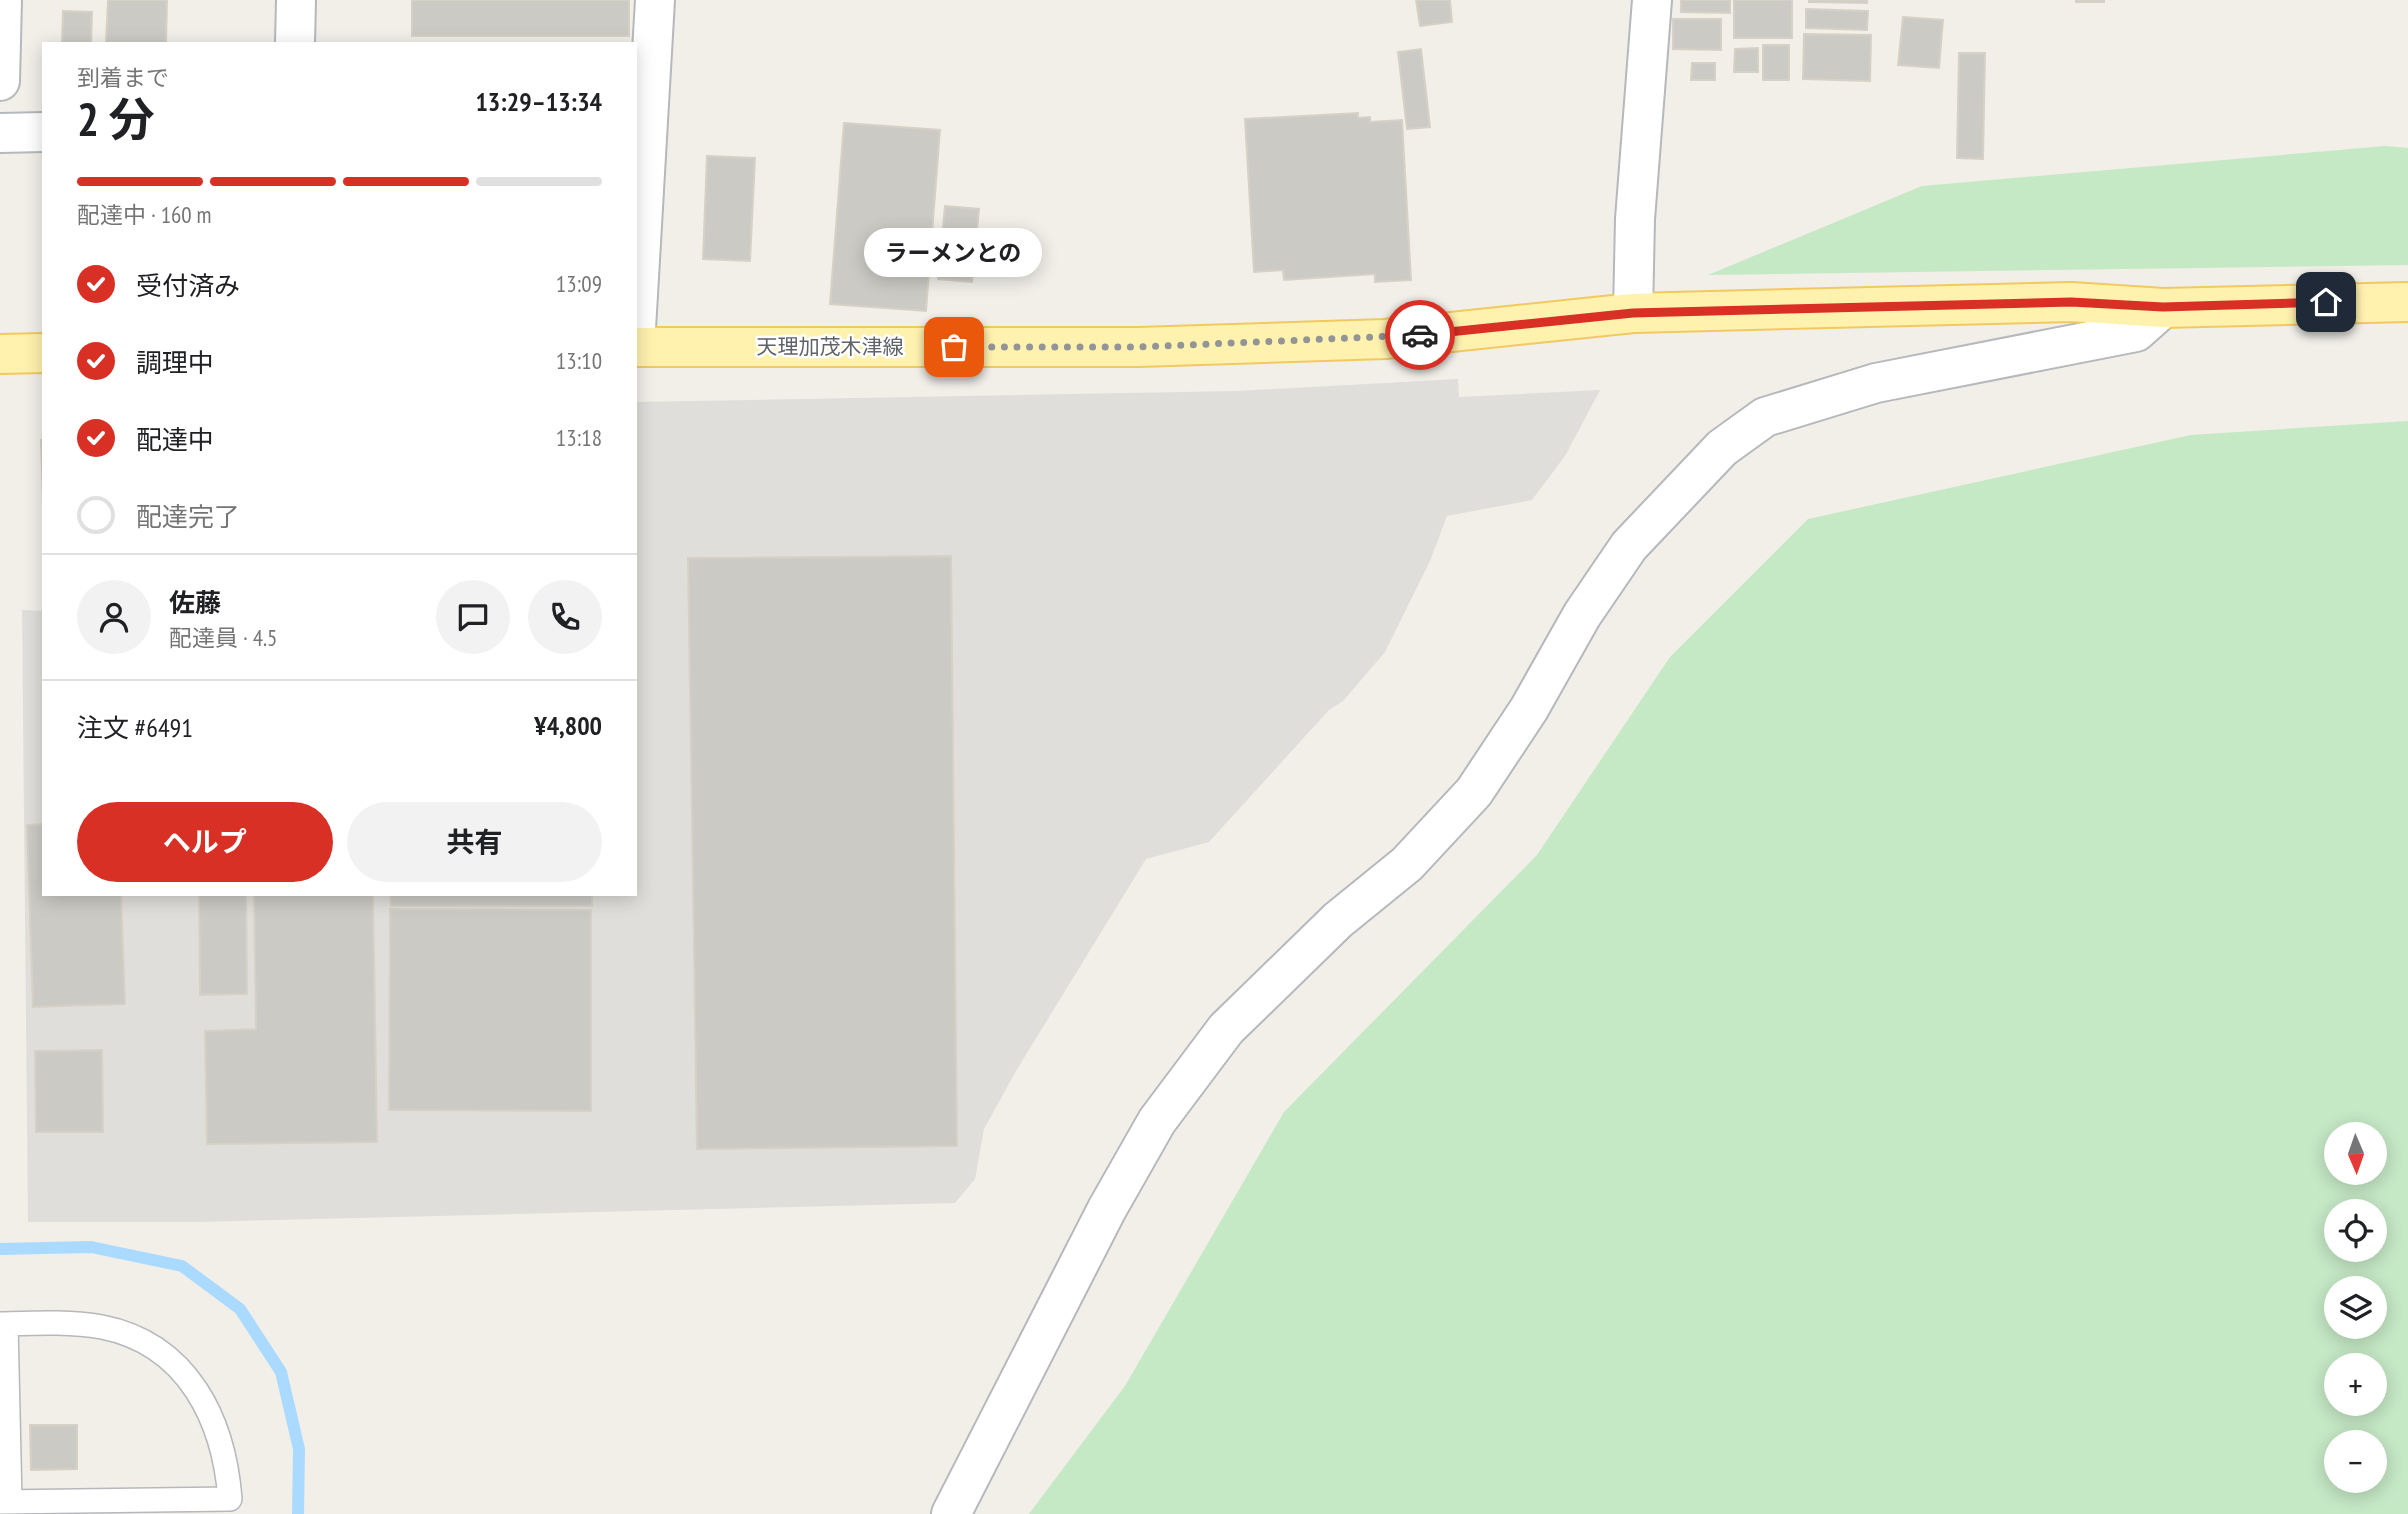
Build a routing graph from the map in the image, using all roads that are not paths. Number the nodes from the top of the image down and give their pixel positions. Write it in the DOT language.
graph roads {
  1 [pos="296,0"];
  2 [pos="655,0"];
  3 [pos="1652,0"];
  4 [pos="1,8"];
  5 [pos="295,42"];
  6 [pos="643,61"];
  7 [pos="0,81"];
  8 [pos="42,132"];
  9 [pos="0,133"];
  10 [pos="641,157"];
  11 [pos="637,284"];
  12 [pos="2408,302"];
  13 [pos="2163,307"];
  14 [pos="1633,313"];
  15 [pos="637,347"];
  16 [pos="42,353"];
  17 [pos="0,354"];
  18 [pos="3,1324"];
  19 [pos="5,1502"];
  20 [pos="230,1506"];
  21 [pos="951,1514"];
  1 -- 5 [label="street"];
  2 -- 6 [label="street"];
  3 -- 14 [label="street"];
  4 -- 7 [label="street"];
  6 -- 10 [label="street"];
  8 -- 9 [label="street"];
  10 -- 11 [label="street"];
  12 -- 13 [label="main road, 天理加茂木津線"];
  13 -- 14 [label="main road, 天理加茂木津線"];
  13 -- 21 [label="street"];
  14 -- 15 [label="main road, 天理加茂木津線"];
  16 -- 17 [label="main road"];
  18 -- 19 [label="lane"];
  18 -- 20 [label="lane"];
  19 -- 20 [label="lane"];
}
